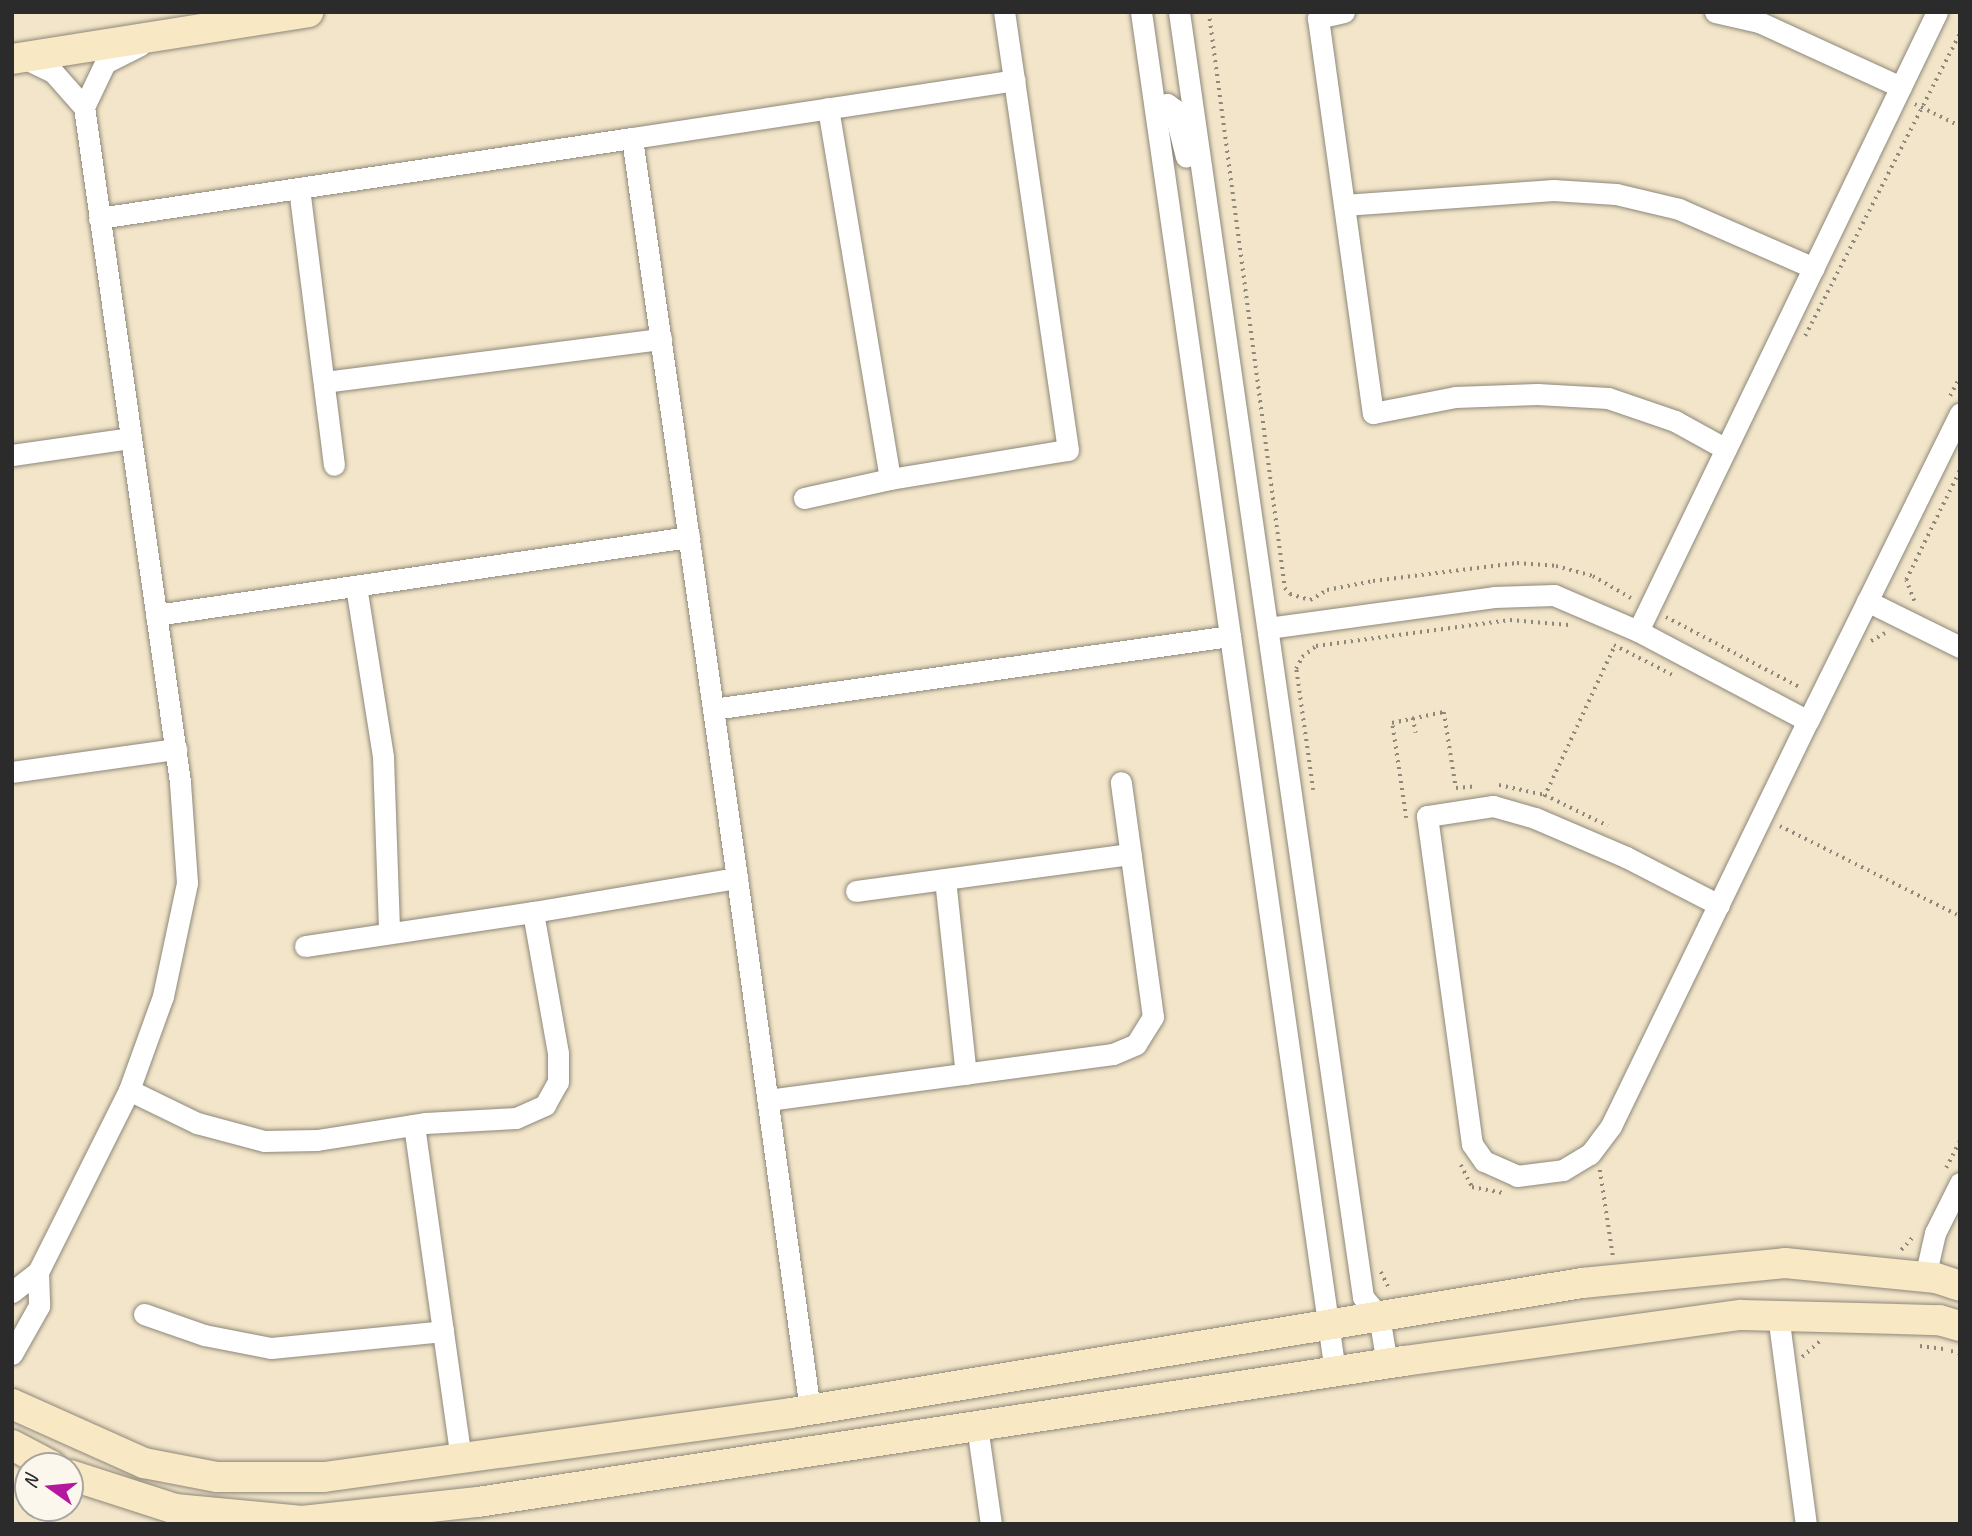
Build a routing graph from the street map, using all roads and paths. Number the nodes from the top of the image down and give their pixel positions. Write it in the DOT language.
graph roads {
  1 [pos="308,12"];
  2 [pos="1004,12"];
  3 [pos="1140,12"];
  4 [pos="1179,12"];
  5 [pos="1209,12"];
  6 [pos="1344,12"];
  7 [pos="1715,12"];
  8 [pos="1937,12"];
  9 [pos="1960,33"];
  10 [pos="155,37"];
  11 [pos="18,59"];
  12 [pos="1015,80"];
  13 [pos="1899,91"];
  14 [pos="84,107"];
  15 [pos="1922,107"];
  16 [pos="828,108"];
  17 [pos="1154,109"];
  18 [pos="1960,127"];
  19 [pos="632,138"];
  20 [pos="299,188"];
  21 [pos="1344,205"];
  22 [pos="99,218"];
  23 [pos="1210,224"];
  24 [pos="1814,268"];
  25 [pos="661,339"];
  26 [pos="1802,342"];
  27 [pos="324,382"];
  28 [pos="1960,414"];
  29 [pos="130,438"];
  30 [pos="1726,449"];
  31 [pos="12,455"];
  32 [pos="334,465"];
  33 [pos="1960,470"];
  34 [pos="890,479"];
  35 [pos="804,498"];
  36 [pos="689,537"];
  37 [pos="356,586"];
  38 [pos="1867,601"];
  39 [pos="1926,607"];
  40 [pos="1650,608"];
  41 [pos="156,615"];
  42 [pos="1580,627"];
  43 [pos="1268,628"];
  44 [pos="1631,628"];
  45 [pos="1890,633"];
  46 [pos="1230,636"];
  47 [pos="1603,639"];
  48 [pos="1869,643"];
  49 [pos="1615,645"];
  50 [pos="1960,647"];
  51 [pos="1677,676"];
  52 [pos="1820,698"];
  53 [pos="713,709"];
  54 [pos="1413,719"];
  55 [pos="1808,721"];
  56 [pos="1416,733"];
  57 [pos="176,749"];
  58 [pos="12,772"];
  59 [pos="1121,782"];
  60 [pos="1496,785"];
  61 [pos="1485,786"];
  62 [pos="1313,794"];
  63 [pos="1545,795"];
  64 [pos="1786,814"];
  65 [pos="1535,818"];
  66 [pos="1780,826"];
  67 [pos="1611,827"];
  68 [pos="1408,829"];
  69 [pos="1774,839"];
  70 [pos="1131,853"];
  71 [pos="737,878"];
  72 [pos="945,879"];
  73 [pos="856,891"];
  74 [pos="1718,905"];
  75 [pos="533,912"];
  76 [pos="1960,916"];
  77 [pos="389,933"];
  78 [pos="305,946"];
  79 [pos="965,1074"];
  80 [pos="129,1090"];
  81 [pos="768,1100"];
  82 [pos="414,1125"];
  83 [pos="1460,1161"];
  84 [pos="1607,1165"];
  85 [pos="1600,1170"];
  86 [pos="1594,1174"];
  87 [pos="1960,1183"];
  88 [pos="1516,1194"];
  89 [pos="1615,1268"];
  90 [pos="38,1272"];
  91 [pos="1925,1277"];
  92 [pos="1960,1286"];
  93 [pos="12,1293"];
  94 [pos="145,1314"];
  95 [pos="1778,1315"];
  96 [pos="1379,1316"];
  97 [pos="1328,1325"];
  98 [pos="1960,1326"];
  99 [pos="443,1331"];
  100 [pos="1826,1336"];
  101 [pos="1917,1346"];
  102 [pos="1960,1353"];
  103 [pos="12,1354"];
  104 [pos="1799,1360"];
  105 [pos="1387,1364"];
  106 [pos="1335,1372"];
  107 [pos="12,1404"];
  108 [pos="810,1410"];
  109 [pos="977,1426"];
  110 [pos="461,1458"];
  111 [pos="84,1480"];
  112 [pos="370,1519"];
  113 [pos="991,1524"];
  114 [pos="1806,1524"];
  1 -- 10 [label="main road"];
  2 -- 12 [label="street"];
  3 -- 17 [label="street"];
  4 -- 23 [label="street"];
  5 -- 40 [label="path"];
  6 -- 21 [label="street"];
  7 -- 13 [label="street"];
  8 -- 13 [label="street"];
  9 -- 15 [label="path"];
  10 -- 11 [label="main road"];
  10 -- 14 [label="street"];
  11 -- 14 [label="street"];
  12 -- 16 [label="street"];
  12 -- 34 [label="street"];
  13 -- 15 [label="path"];
  13 -- 24 [label="street"];
  14 -- 22 [label="street"];
  15 -- 18 [label="path"];
  15 -- 26 [label="path"];
  16 -- 19 [label="street"];
  16 -- 34 [label="street"];
  17 -- 23 [label="street"];
  17 -- 46 [label="street"];
  19 -- 20 [label="street"];
  19 -- 25 [label="street"];
  20 -- 22 [label="street"];
  20 -- 27 [label="street"];
  21 -- 24 [label="street"];
  21 -- 30 [label="street"];
  22 -- 29 [label="street"];
  23 -- 43 [label="street"];
  24 -- 30 [label="street"];
  25 -- 27 [label="street"];
  25 -- 36 [label="street"];
  27 -- 32 [label="street"];
  28 -- 38 [label="street"];
  29 -- 31 [label="street"];
  29 -- 41 [label="street"];
  30 -- 40 [label="street"];
  33 -- 39 [label="path"];
  34 -- 35 [label="street"];
  36 -- 37 [label="street"];
  36 -- 53 [label="street"];
  37 -- 41 [label="street"];
  37 -- 77 [label="street"];
  38 -- 50 [label="street"];
  38 -- 52 [label="street"];
  40 -- 44 [label="street"];
  40 -- 52 [label="path"];
  41 -- 57 [label="street"];
  42 -- 62 [label="path"];
  43 -- 44 [label="street"];
  43 -- 96 [label="street"];
  44 -- 49 [label="path"];
  44 -- 55 [label="street"];
  45 -- 48 [label="path"];
  46 -- 53 [label="street"];
  46 -- 97 [label="street"];
  47 -- 49 [label="path"];
  49 -- 51 [label="path"];
  49 -- 63 [label="path"];
  52 -- 55 [label="street"];
  53 -- 71 [label="street"];
  54 -- 56 [label="path"];
  54 -- 61 [label="path"];
  54 -- 68 [label="path"];
  55 -- 74 [label="street"];
  57 -- 58 [label="street"];
  57 -- 80 [label="street"];
  59 -- 70 [label="street"];
  60 -- 63 [label="path"];
  63 -- 65 [label="path"];
  63 -- 67 [label="path"];
  64 -- 66 [label="path"];
  65 -- 74 [label="street"];
  65 -- 74 [label="street"];
  66 -- 69 [label="path"];
  66 -- 76 [label="path"];
  70 -- 72 [label="street"];
  70 -- 79 [label="street"];
  71 -- 75 [label="street"];
  71 -- 81 [label="street"];
  72 -- 73 [label="street"];
  72 -- 79 [label="street"];
  75 -- 77 [label="street"];
  75 -- 82 [label="street"];
  77 -- 78 [label="street"];
  79 -- 81 [label="street"];
  80 -- 82 [label="street"];
  80 -- 90 [label="street"];
  81 -- 108 [label="street"];
  82 -- 99 [label="street"];
  83 -- 88 [label="path"];
  84 -- 85 [label="path"];
  85 -- 86 [label="path"];
  85 -- 89 [label="path"];
  87 -- 91 [label="street"];
  90 -- 93 [label="street"];
  90 -- 103 [label="street"];
  91 -- 92 [label="main road"];
  91 -- 96 [label="main road"];
  94 -- 99 [label="street"];
  95 -- 98 [label="main road"];
  95 -- 105 [label="main road"];
  95 -- 114 [label="street"];
  96 -- 97 [label="main road"];
  96 -- 105 [label="street"];
  97 -- 106 [label="street"];
  97 -- 108 [label="main road"];
  99 -- 110 [label="street"];
  100 -- 104 [label="path"];
  101 -- 102 [label="path"];
  105 -- 106 [label="main road"];
  106 -- 109 [label="main road"];
  107 -- 110 [label="main road"];
  108 -- 110 [label="main road"];
  109 -- 112 [label="main road"];
  109 -- 113 [label="street"];
  111 -- 112 [label="main road"];
}
